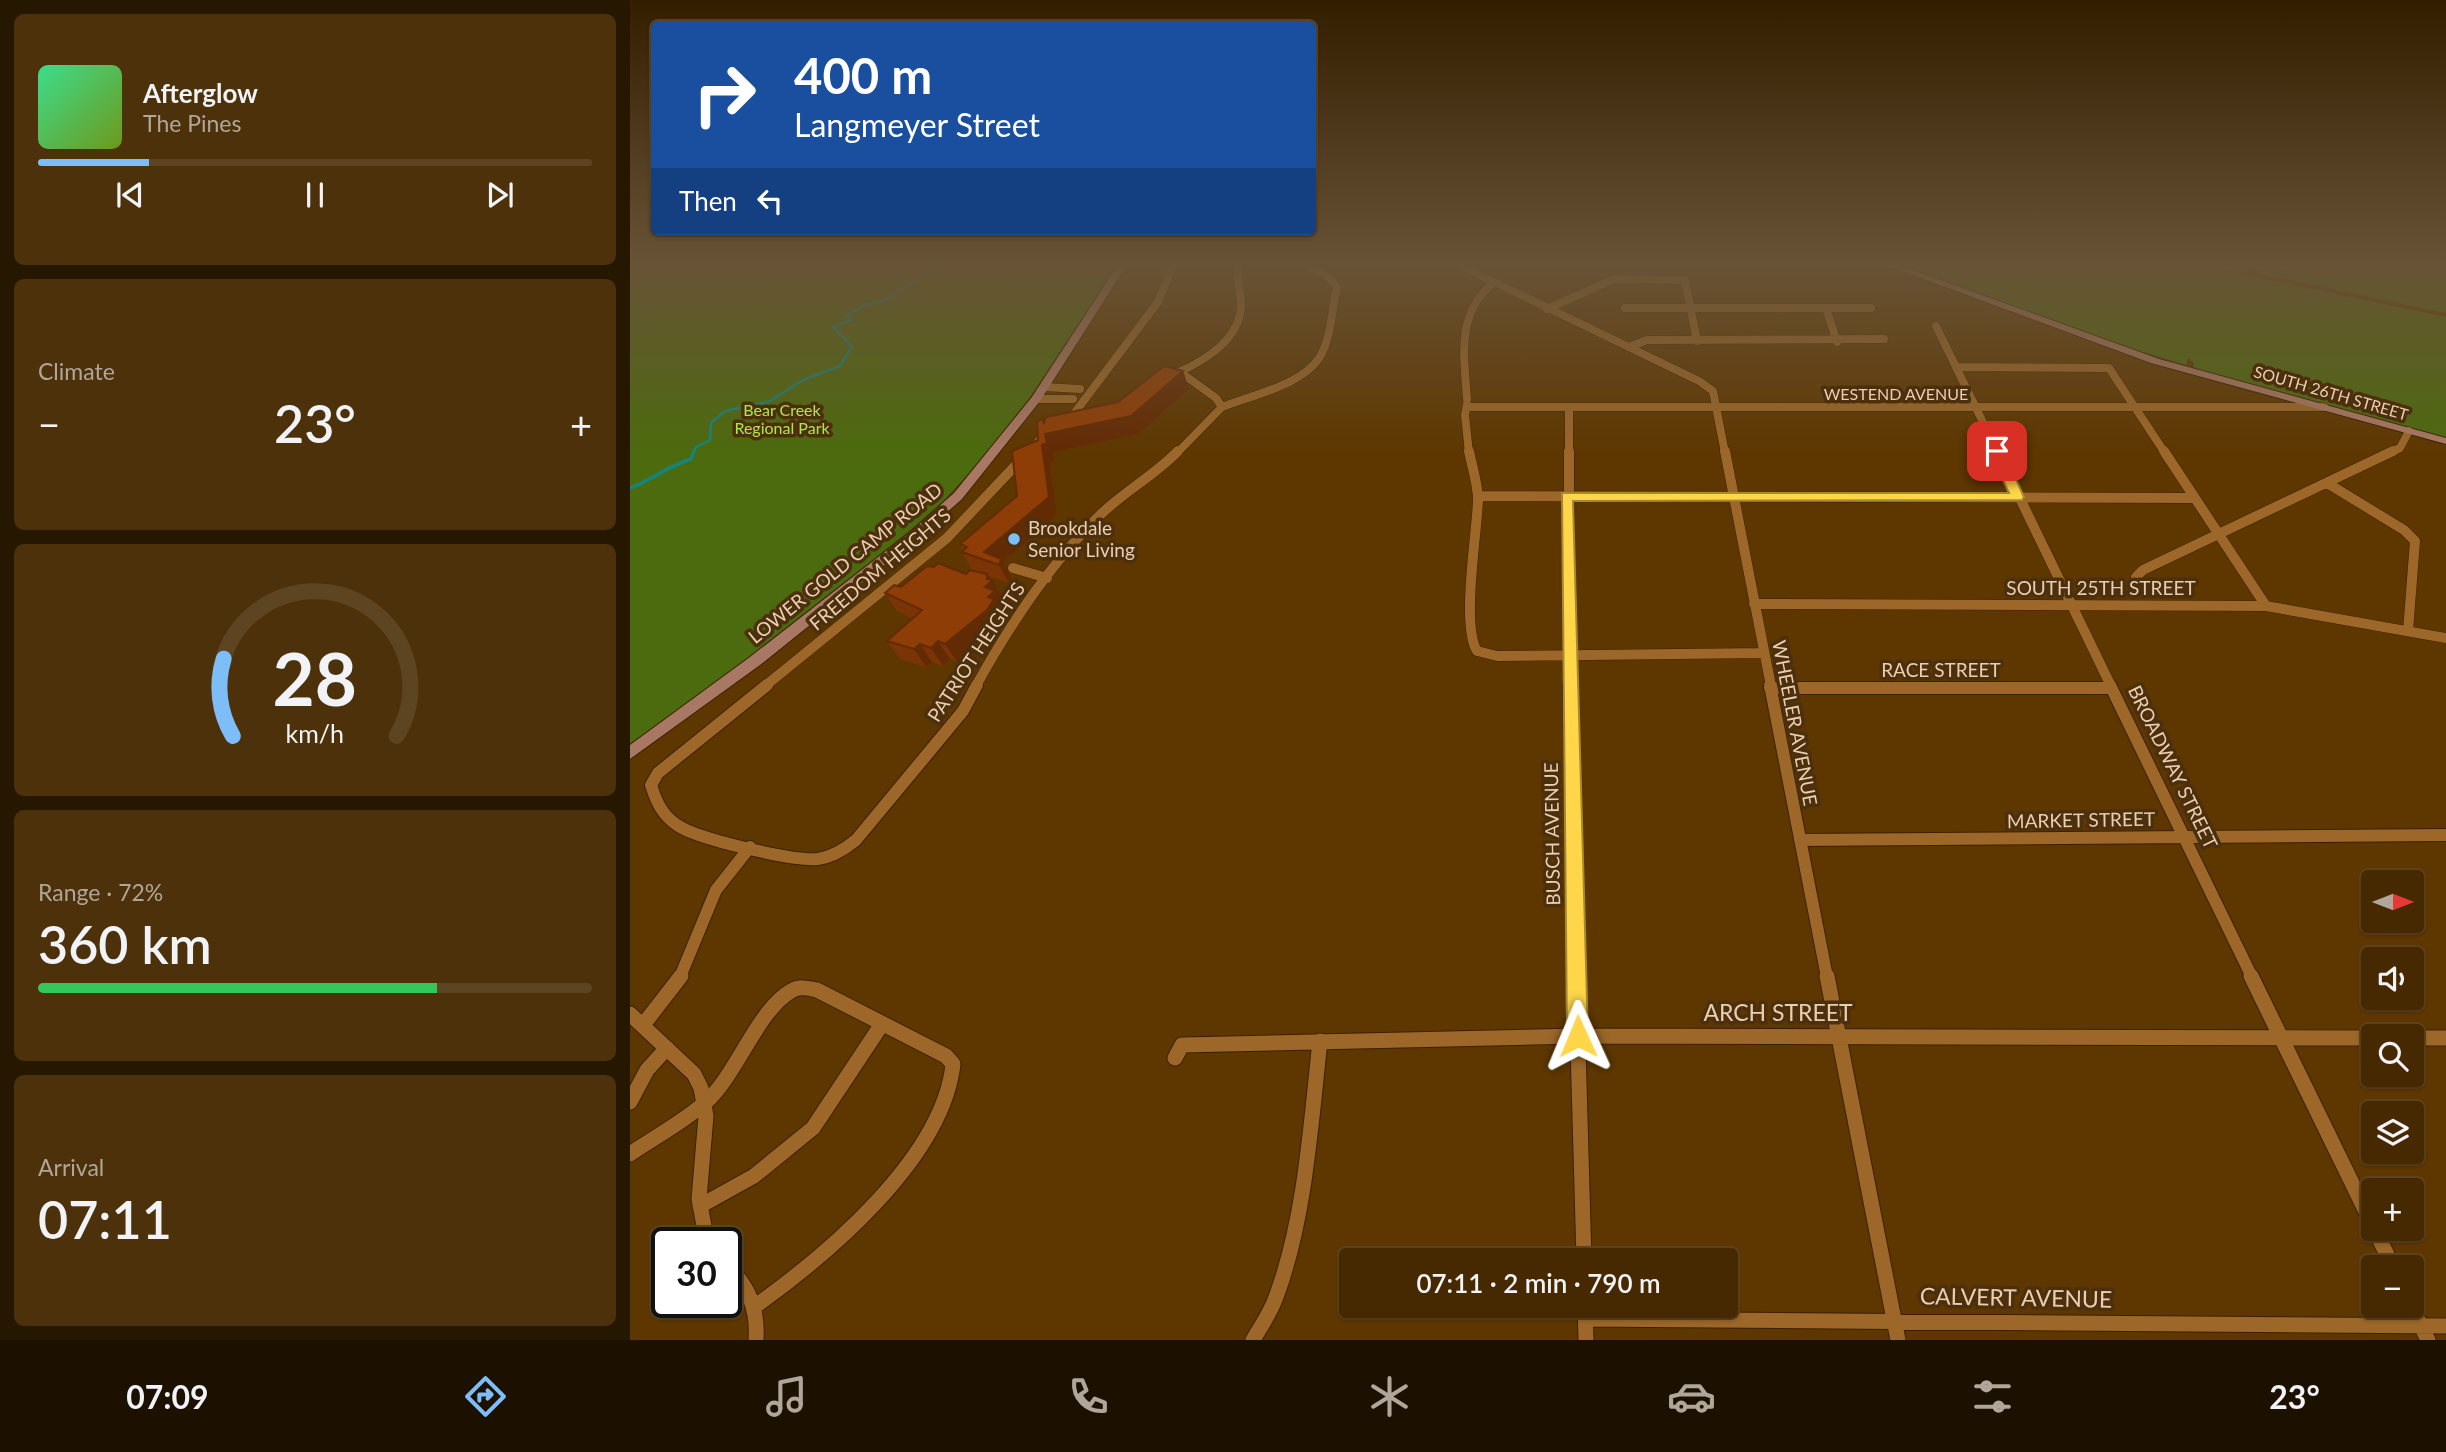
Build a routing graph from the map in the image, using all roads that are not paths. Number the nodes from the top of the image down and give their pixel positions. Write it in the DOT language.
graph roads {
  1 [pos="1083,328"];
  2 [pos="1137,328"];
  3 [pos="1236,328"];
  4 [pos="1327,328"];
  5 [pos="1464,328"];
  6 [pos="1587,328"];
  7 [pos="1695,328"];
  8 [pos="1833,328"];
  9 [pos="1937,328"];
  10 [pos="2064,328"];
  11 [pos="1884,339"];
  12 [pos="1697,340"];
  13 [pos="1837,340"];
  14 [pos="1629,347"];
  15 [pos="1956,367"];
  16 [pos="1044,387"];
  17 [pos="1036,399"];
  18 [pos="1467,403"];
  19 [pos="1222,407"];
  20 [pos="1569,407"];
  21 [pos="2324,407"];
  22 [pos="1717,408"];
  23 [pos="1977,408"];
  24 [pos="2137,409"];
  25 [pos="2409,431"];
  26 [pos="2446,441"];
  27 [pos="2328,483"];
  28 [pos="1478,496"];
  29 [pos="1567,496"];
  30 [pos="1733,496"];
  31 [pos="2018,497"];
  32 [pos="2194,498"];
  33 [pos="2218,534"];
  34 [pos="1013,568"];
  35 [pos="1046,578"];
  36 [pos="2136,578"];
  37 [pos="1754,604"];
  38 [pos="2071,605"];
  39 [pos="2266,606"];
  40 [pos="2408,631"];
  41 [pos="2446,638"];
  42 [pos="1764,653"];
  43 [pos="1568,654"];
  44 [pos="1770,688"];
  45 [pos="2111,688"];
  46 [pos="630,753"];
  47 [pos="2446,835"];
  48 [pos="2184,837"];
  49 [pos="1800,841"];
  50 [pos="745,846"];
  51 [pos="630,1014"];
  52 [pos="882,1024"];
  53 [pos="643,1025"];
  54 [pos="1838,1035"];
  55 [pos="1578,1036"];
  56 [pos="2282,1037"];
  57 [pos="2361,1038"];
  58 [pos="2424,1038"];
  59 [pos="2446,1038"];
  60 [pos="1320,1041"];
  61 [pos="667,1048"];
  62 [pos="1179,1052"];
  63 [pos="707,1101"];
  64 [pos="630,1102"];
  65 [pos="630,1151"];
  66 [pos="2361,1200"];
  67 [pos="700,1206"];
  68 [pos="704,1227"];
  69 [pos="1584,1248"];
  70 [pos="742,1277"];
  71 [pos="754,1307"];
  72 [pos="1738,1316"];
  73 [pos="1585,1318"];
  74 [pos="1894,1320"];
  75 [pos="2446,1326"];
  76 [pos="2425,1333"];
  77 [pos="756,1340"];
  78 [pos="1253,1340"];
  79 [pos="1586,1340"];
  80 [pos="1898,1340"];
  1 -- 16 [label="street, LOWER GOLD CAMP ROAD"];
  2 -- 50 [label="street, FREEDOM HEIGHTS"];
  3 -- 19 [label="street"];
  4 -- 19 [label="street, PATRIOT HEIGHTS"];
  5 -- 18 [label="street"];
  6 -- 14 [label="street, WHEELER AVENUE"];
  7 -- 12 [label="street"];
  8 -- 13 [label="street"];
  9 -- 15 [label="street, BROADWAY STREET"];
  10 -- 21 [label="street, SOUTH 26TH STREET"];
  11 -- 13 [label="street"];
  12 -- 13 [label="street"];
  12 -- 14 [label="street"];
  14 -- 22 [label="street, WHEELER AVENUE"];
  15 -- 23 [label="street, BROADWAY STREET"];
  15 -- 24 [label="street"];
  16 -- 17 [label="street, LOWER GOLD CAMP ROAD"];
  16 -- 17 [label="street"];
  17 -- 46 [label="street, LOWER GOLD CAMP ROAD"];
  18 -- 20 [label="street, WESTEND AVENUE"];
  18 -- 28 [label="street"];
  19 -- 35 [label="street, PATRIOT HEIGHTS"];
  20 -- 22 [label="street, WESTEND AVENUE"];
  20 -- 29 [label="street, BUSCH AVENUE"];
  21 -- 24 [label="street, WESTEND AVENUE"];
  21 -- 25 [label="street, SOUTH 26TH STREET"];
  22 -- 23 [label="street, WESTEND AVENUE"];
  22 -- 30 [label="street, WHEELER AVENUE"];
  23 -- 24 [label="street, WESTEND AVENUE"];
  23 -- 31 [label="street, BROADWAY STREET"];
  24 -- 32 [label="street"];
  25 -- 26 [label="street, SOUTH 26TH STREET"];
  25 -- 27 [label="street"];
  27 -- 33 [label="street"];
  27 -- 40 [label="street"];
  28 -- 29 [label="street"];
  28 -- 43 [label="street"];
  29 -- 30 [label="street"];
  29 -- 43 [label="street, BUSCH AVENUE"];
  30 -- 31 [label="street"];
  30 -- 37 [label="street, WHEELER AVENUE"];
  31 -- 32 [label="street"];
  31 -- 38 [label="street, BROADWAY STREET"];
  32 -- 33 [label="street"];
  33 -- 36 [label="street"];
  33 -- 39 [label="street"];
  34 -- 35 [label="street"];
  35 -- 50 [label="street, PATRIOT HEIGHTS"];
  37 -- 38 [label="street, SOUTH 25TH STREET"];
  37 -- 42 [label="street, WHEELER AVENUE"];
  38 -- 39 [label="street, SOUTH 25TH STREET"];
  38 -- 45 [label="street, BROADWAY STREET"];
  39 -- 40 [label="street, SOUTH 25TH STREET"];
  40 -- 41 [label="street, SOUTH 25TH STREET"];
  42 -- 43 [label="street"];
  42 -- 44 [label="street, WHEELER AVENUE"];
  43 -- 55 [label="street, BUSCH AVENUE"];
  44 -- 45 [label="street, RACE STREET"];
  44 -- 49 [label="street, WHEELER AVENUE"];
  45 -- 48 [label="street, BROADWAY STREET"];
  47 -- 48 [label="street, MARKET STREET"];
  48 -- 49 [label="street, MARKET STREET"];
  48 -- 56 [label="street, BROADWAY STREET"];
  49 -- 54 [label="street, WHEELER AVENUE"];
  50 -- 53 [label="street"];
  51 -- 53 [label="street"];
  52 -- 63 [label="street"];
  52 -- 67 [label="street"];
  52 -- 71 [label="street"];
  53 -- 61 [label="street"];
  54 -- 55 [label="street, ARCH STREET"];
  54 -- 56 [label="street, ARCH STREET"];
  54 -- 74 [label="street, WHEELER AVENUE"];
  55 -- 60 [label="street, ARCH STREET"];
  55 -- 69 [label="street, BUSCH AVENUE"];
  56 -- 57 [label="street, ARCH STREET"];
  56 -- 66 [label="street, BROADWAY STREET"];
  58 -- 59 [label="street"];
  60 -- 62 [label="street, ARCH STREET"];
  60 -- 78 [label="street"];
  61 -- 63 [label="street"];
  61 -- 64 [label="street"];
  63 -- 65 [label="street"];
  63 -- 67 [label="street"];
  67 -- 68 [label="street"];
  70 -- 71 [label="street"];
  71 -- 77 [label="street"];
  72 -- 74 [label="street, CALVERT AVENUE"];
  73 -- 79 [label="street"];
  74 -- 76 [label="street, CALVERT AVENUE"];
  74 -- 80 [label="street, WHEELER AVENUE"];
  75 -- 76 [label="street, CALVERT AVENUE"];
}
